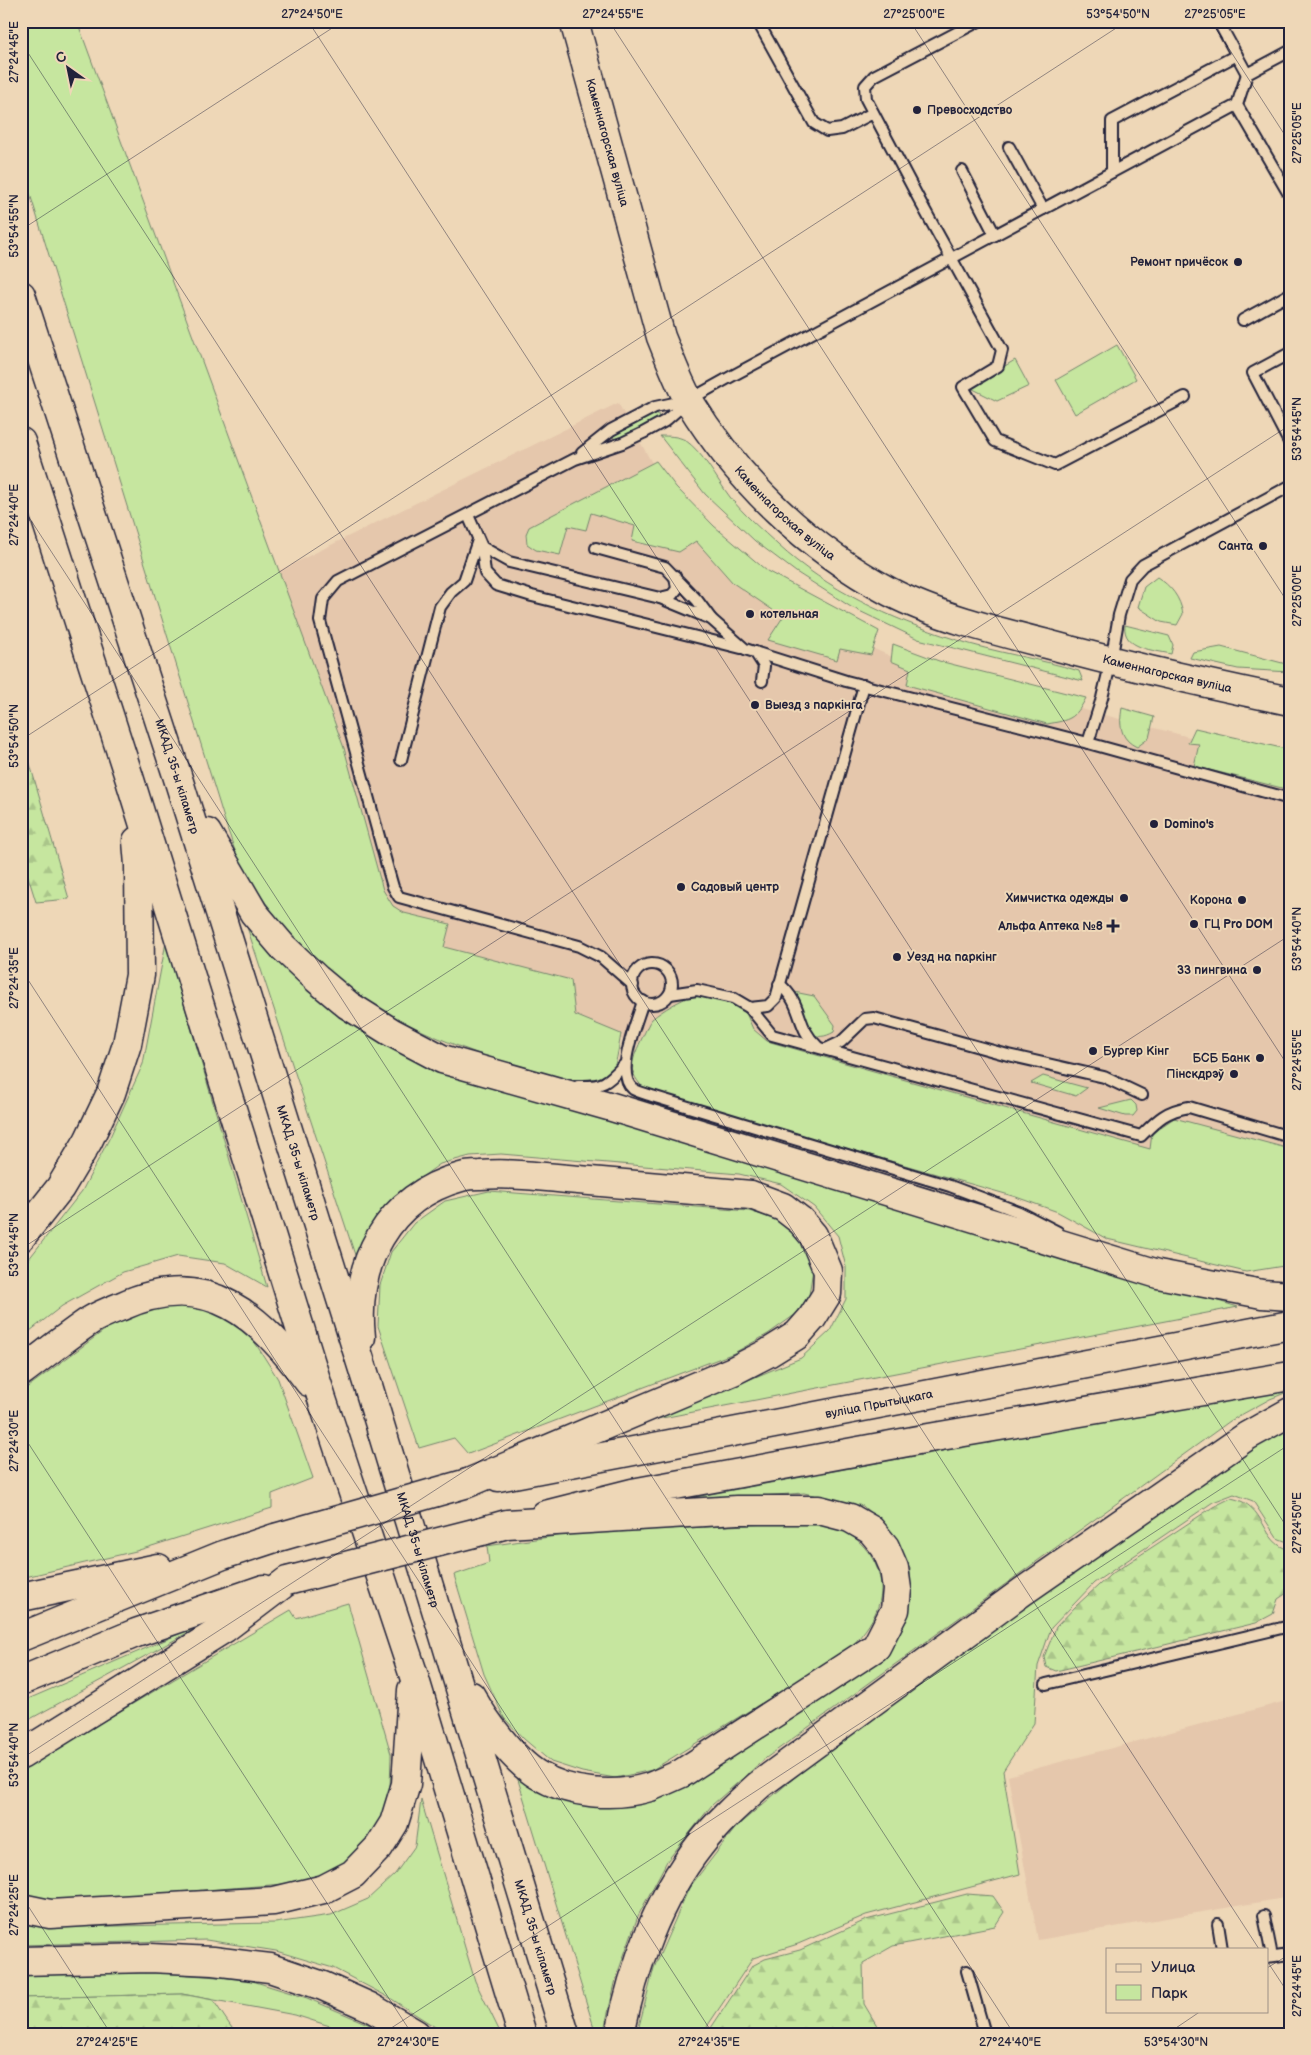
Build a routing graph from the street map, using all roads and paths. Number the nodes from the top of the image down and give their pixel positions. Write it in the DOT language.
graph roads {
  1 [pos="574,21"];
  2 [pos="979,21"];
  3 [pos="1218,21"];
  4 [pos="758,22"];
  5 [pos="1290,51"];
  6 [pos="1237,54"];
  7 [pos="1247,74"];
  8 [pos="1237,105"];
  9 [pos="873,112"];
  10 [pos="1010,147"];
  11 [pos="962,172"];
  12 [pos="1112,172"];
  13 [pos="1290,196"];
  14 [pos="1043,209"];
  15 [pos="995,235"];
  16 [pos="951,259"];
  17 [pos="1290,294"];
  18 [pos="21,295"];
  19 [pos="1243,320"];
  20 [pos="1290,353"];
  21 [pos="1185,397"];
  22 [pos="689,400"];
  23 [pos="21,442"];
  24 [pos="1290,444"];
  25 [pos="575,459"];
  26 [pos="1290,486"];
  27 [pos="468,515"];
  28 [pos="480,544"];
  29 [pos="596,548"];
  30 [pos="675,576"];
  31 [pos="660,598"];
  32 [pos="711,620"];
  33 [pos="745,649"];
  34 [pos="755,652"];
  35 [pos="1111,662"];
  36 [pos="762,681"];
  37 [pos="864,685"];
  38 [pos="1290,701"];
  39 [pos="1088,743"];
  40 [pos="401,760"];
  41 [pos="176,772"];
  42 [pos="130,780"];
  43 [pos="1290,799"];
  44 [pos="779,984"];
  45 [pos="632,985"];
  46 [pos="670,994"];
  47 [pos="643,1002"];
  48 [pos="750,1008"];
  49 [pos="822,1048"];
  50 [pos="624,1065"];
  51 [pos="480,1069"];
  52 [pos="1142,1095"];
  53 [pos="1290,1137"];
  54 [pos="21,1237"];
  55 [pos="1115,1260"];
  56 [pos="1290,1296"];
  57 [pos="1290,1325"];
  58 [pos="21,1372"];
  59 [pos="1290,1376"];
  60 [pos="366,1379"];
  61 [pos="322,1399"];
  62 [pos="1290,1412"];
  63 [pos="472,1482"];
  64 [pos="494,1527"];
  65 [pos="223,1556"];
  66 [pos="287,1581"];
  67 [pos="21,1597"];
  68 [pos="1290,1626"];
  69 [pos="21,1637"];
  70 [pos="452,1664"];
  71 [pos="413,1673"];
  72 [pos="21,1681"];
  73 [pos="1046,1684"];
  74 [pos="21,1755"];
  75 [pos="21,1908"];
  76 [pos="1264,1916"];
  77 [pos="1218,1924"];
  78 [pos="1222,1948"];
  79 [pos="1290,1954"];
  80 [pos="1270,1957"];
  81 [pos="21,1961"];
  82 [pos="967,1971"];
  83 [pos="416,2034"];
  84 [pos="522,2034"];
  85 [pos="565,2034"];
  86 [pos="620,2034"];
  87 [pos="985,2034"];
  1 -- 22 [label="main road, Каменнагорская вуліца"];
  2 -- 9 [label="lane"];
  3 -- 6 [label="lane"];
  4 -- 9 [label="lane"];
  5 -- 7 [label="lane"];
  6 -- 7 [label="lane"];
  6 -- 12 [label="lane"];
  7 -- 8 [label="lane"];
  8 -- 12 [label="lane"];
  8 -- 13 [label="lane"];
  9 -- 16 [label="lane"];
  10 -- 14 [label="lane"];
  11 -- 15 [label="lane"];
  12 -- 14 [label="lane"];
  14 -- 15 [label="lane"];
  15 -- 16 [label="lane"];
  16 -- 21 [label="lane"];
  16 -- 22 [label="lane"];
  17 -- 19 [label="lane"];
  18 -- 41 [label="main road, МКАД, 35-ы кіламетр"];
  20 -- 24 [label="lane"];
  22 -- 25 [label="lane"];
  22 -- 25 [label="lane"];
  22 -- 35 [label="main road, Каменнагорская вуліца"];
  23 -- 42 [label="main road"];
  25 -- 27 [label="lane"];
  26 -- 35 [label="lane"];
  27 -- 28 [label="lane"];
  27 -- 45 [label="lane"];
  28 -- 31 [label="lane"];
  28 -- 33 [label="lane"];
  28 -- 40 [label="lane"];
  29 -- 30 [label="lane"];
  30 -- 31 [label="lane"];
  30 -- 32 [label="lane"];
  31 -- 32 [label="lane"];
  32 -- 33 [label="lane"];
  33 -- 34 [label="lane"];
  34 -- 36 [label="lane"];
  34 -- 37 [label="lane"];
  35 -- 38 [label="main road, Каменнагорская вуліца"];
  35 -- 39 [label="lane"];
  37 -- 39 [label="lane"];
  37 -- 44 [label="lane"];
  39 -- 43 [label="lane"];
  41 -- 51 [label="main road"];
  41 -- 60 [label="main road, МКАД, 35-ы кіламетр"];
  42 -- 54 [label="main road"];
  42 -- 61 [label="main road"];
  44 -- 48 [label="lane"];
  44 -- 49 [label="lane"];
  45 -- 46 [label="lane"];
  45 -- 47 [label="lane"];
  46 -- 47 [label="lane"];
  46 -- 48 [label="lane"];
  47 -- 50 [label="lane"];
  48 -- 49 [label="lane"];
  49 -- 52 [label="lane"];
  49 -- 53 [label="lane"];
  50 -- 51 [label="lane"];
  50 -- 55 [label="lane"];
  51 -- 55 [label="main road"];
  55 -- 56 [label="main road"];
  57 -- 63 [label="main road, вуліца Прытыцкага"];
  58 -- 61 [label="main road"];
  59 -- 64 [label="main road"];
  60 -- 63 [label="main road"];
  60 -- 70 [label="main road, МКАД, 35-ы кіламетр"];
  61 -- 71 [label="main road"];
  62 -- 86 [label="main road"];
  63 -- 65 [label="main road, bridge"];
  64 -- 66 [label="main road, bridge"];
  64 -- 70 [label="main road"];
  65 -- 67 [label="main road"];
  65 -- 69 [label="main road"];
  66 -- 72 [label="main road"];
  66 -- 74 [label="main road"];
  68 -- 73 [label="lane"];
  70 -- 85 [label="main road, МКАД, 35-ы кіламетр"];
  71 -- 75 [label="main road"];
  71 -- 84 [label="main road"];
  76 -- 80 [label="lane"];
  77 -- 78 [label="lane"];
  79 -- 80 [label="lane"];
  81 -- 83 [label="main road"];
  82 -- 87 [label="lane"];
}
